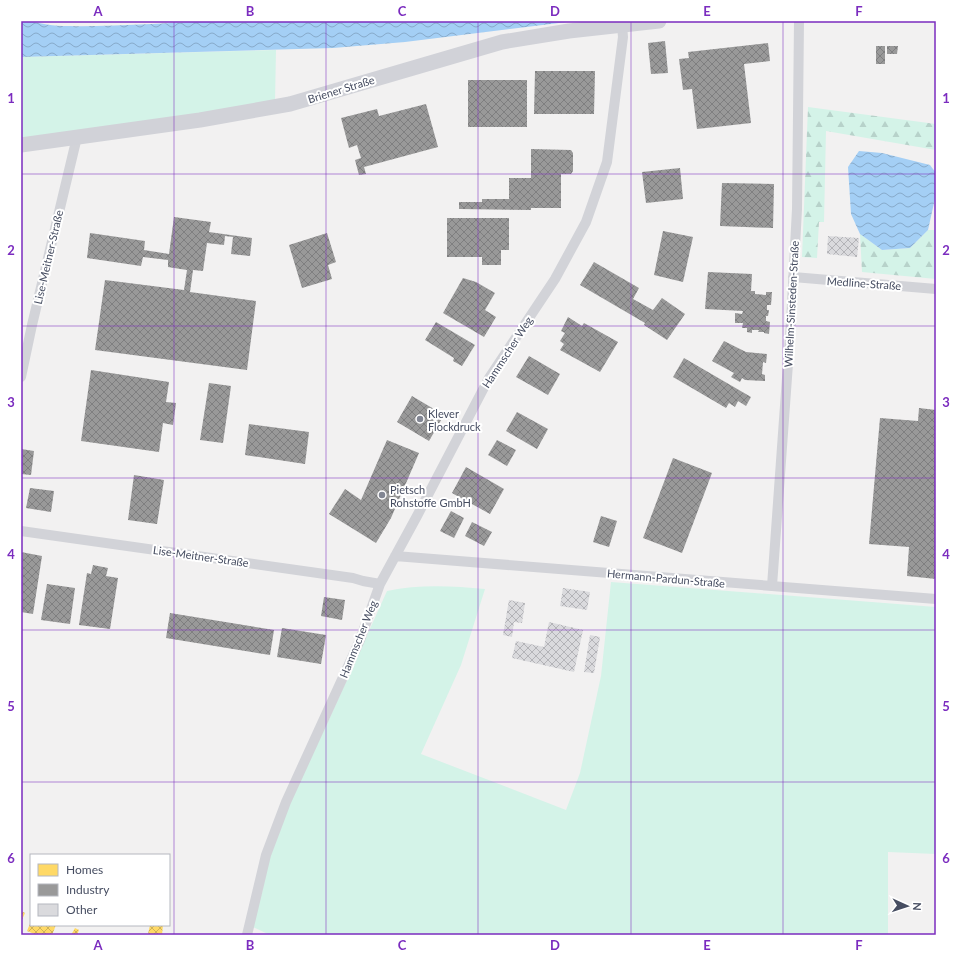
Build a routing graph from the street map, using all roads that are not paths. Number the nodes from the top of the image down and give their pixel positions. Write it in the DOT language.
graph roads {
  1 [pos="659,21"];
  2 [pos="799,21"];
  3 [pos="622,26"];
  4 [pos="77,137"];
  5 [pos="21,145"];
  6 [pos="793,277"];
  7 [pos="936,289"];
  8 [pos="21,377"];
  9 [pos="21,531"];
  10 [pos="396,556"];
  11 [pos="380,584"];
  12 [pos="772,586"];
  13 [pos="936,599"];
  14 [pos="247,935"];
  1 -- 3 [label="street, Briener Straße"];
  2 -- 6 [label="street, Wilhelm-Sinsteden-Straße"];
  3 -- 4 [label="street, Briener Straße"];
  3 -- 10 [label="street, Hammscher Weg"];
  4 -- 5 [label="street, Briener Straße"];
  4 -- 8 [label="street, Lise-Meitner-Straße"];
  6 -- 7 [label="street, Medline-Straße"];
  6 -- 12 [label="street, Wilhelm-Sinsteden-Straße"];
  9 -- 11 [label="street, Lise-Meitner-Straße"];
  10 -- 11 [label="street, Hammscher Weg"];
  10 -- 12 [label="street, Hermann-Pardun-Straße"];
  11 -- 14 [label="street, Hammscher Weg"];
  12 -- 13 [label="street, Hermann-Pardun-Straße"];
}
